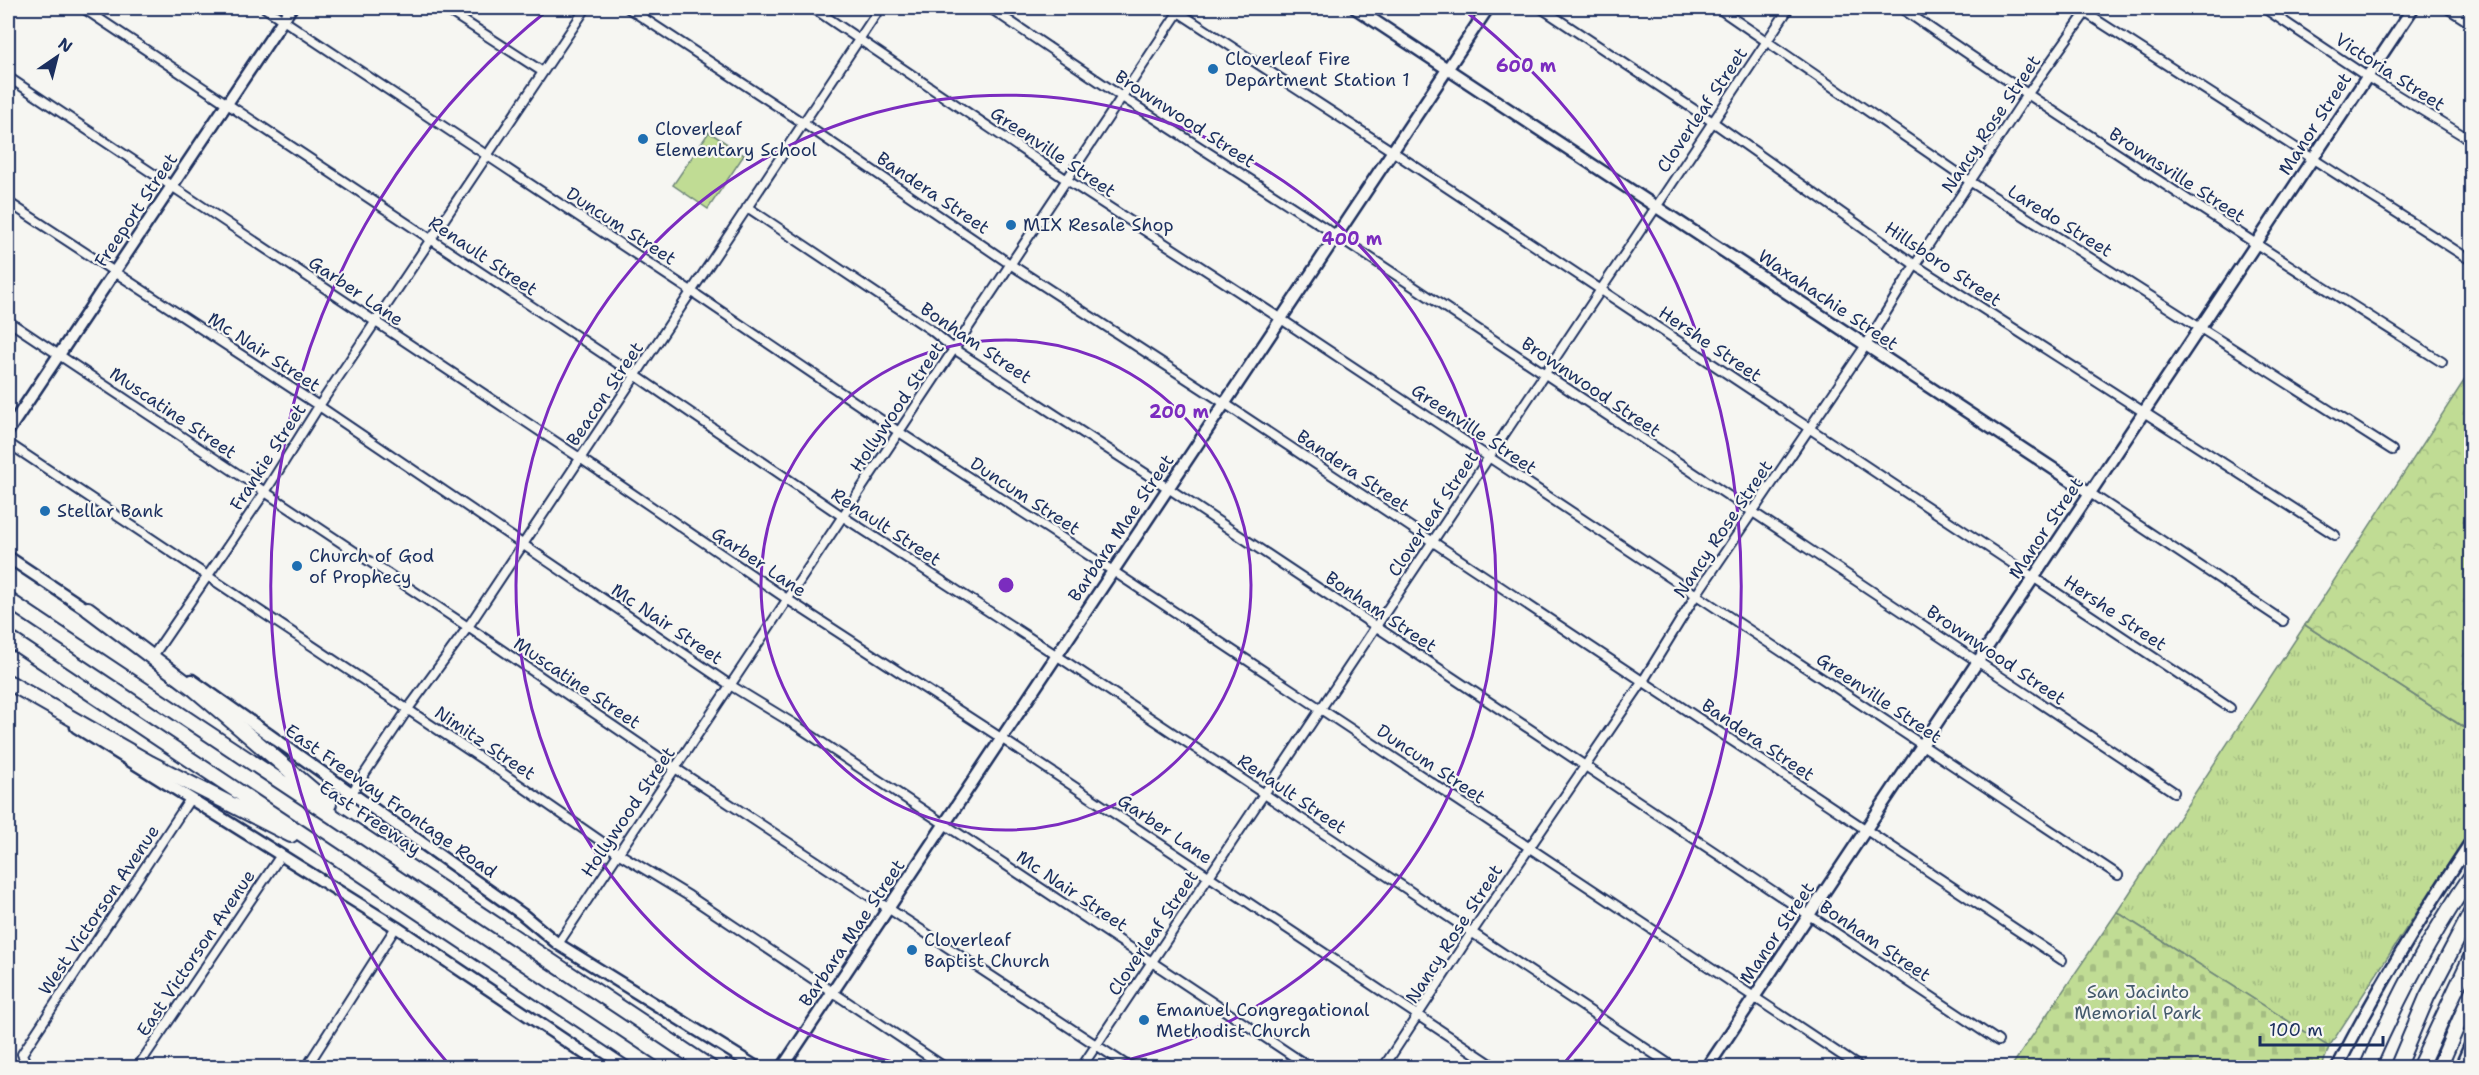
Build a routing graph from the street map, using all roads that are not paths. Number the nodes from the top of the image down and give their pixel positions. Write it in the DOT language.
graph roads {
  1 [pos="83,8"];
  2 [pos="265,8"];
  3 [pos="291,8"];
  4 [pos="444,8"];
  5 [pos="586,8"];
  6 [pos="628,8"];
  7 [pos="813,8"];
  8 [pos="879,8"];
  9 [pos="990,8"];
  10 [pos="1355,8"];
  11 [pos="1488,8"];
  12 [pos="1541,8"];
  13 [pos="1718,8"];
  14 [pos="1789,8"];
  15 [pos="1901,8"];
  16 [pos="2078,8"];
  17 [pos="2264,8"];
  18 [pos="2413,8"];
  19 [pos="2447,8"];
  20 [pos="1177,9"];
  21 [pos="2087,10"];
  22 [pos="283,19"];
  23 [pos="2472,24"];
  24 [pos="859,38"];
  25 [pos="1767,41"];
  26 [pos="1448,68"];
  27 [pos="543,72"];
  28 [pos="2366,76"];
  29 [pos="8,77"];
  30 [pos="2027,95"];
  31 [pos="1122,97"];
  32 [pos="227,103"];
  33 [pos="1713,122"];
  34 [pos="803,123"];
  35 [pos="2472,141"];
  36 [pos="1392,151"];
  37 [pos="487,156"];
  38 [pos="2312,160"];
  39 [pos="1067,180"];
  40 [pos="1971,182"];
  41 [pos="172,186"];
  42 [pos="8,202"];
  43 [pos="1656,206"];
  44 [pos="747,207"];
  45 [pos="1336,236"];
  46 [pos="430,240"];
  47 [pos="2256,245"];
  48 [pos="2472,261"];
  49 [pos="1010,264"];
  50 [pos="1915,265"];
  51 [pos="114,272"];
  52 [pos="1601,289"];
  53 [pos="692,291"];
  54 [pos="1281,319"];
  55 [pos="8,321"];
  56 [pos="376,323"];
  57 [pos="2201,327"];
  58 [pos="1866,345"];
  59 [pos="954,349"];
  60 [pos="59,354"];
  61 [pos="2442,362"];
  62 [pos="1545,374"];
  63 [pos="635,375"];
  64 [pos="1224,403"];
  65 [pos="320,406"];
  66 [pos="2144,412"];
  67 [pos="1809,428"];
  68 [pos="8,431"];
  69 [pos="899,432"];
  70 [pos="8,443"];
  71 [pos="2392,450"];
  72 [pos="1489,457"];
  73 [pos="580,458"];
  74 [pos="1168,488"];
  75 [pos="265,492"];
  76 [pos="2090,493"];
  77 [pos="1754,513"];
  78 [pos="842,516"];
  79 [pos="2335,535"];
  80 [pos="1432,542"];
  81 [pos="523,544"];
  82 [pos="8,557"];
  83 [pos="8,565"];
  84 [pos="30,571"];
  85 [pos="1113,571"];
  86 [pos="207,576"];
  87 [pos="2034,577"];
  88 [pos="1696,595"];
  89 [pos="787,599"];
  90 [pos="8,600"];
  91 [pos="88,609"];
  92 [pos="2283,621"];
  93 [pos="1376,626"];
  94 [pos="468,627"];
  95 [pos="8,638"];
  96 [pos="155,654"];
  97 [pos="1056,655"];
  98 [pos="1978,661"];
  99 [pos="1643,681"];
  100 [pos="9,682"];
  101 [pos="730,685"];
  102 [pos="2230,708"];
  103 [pos="408,709"];
  104 [pos="1321,709"];
  105 [pos="1001,738"];
  106 [pos="1922,745"];
  107 [pos="1585,765"];
  108 [pos="675,768"];
  109 [pos="2174,792"];
  110 [pos="351,794"];
  111 [pos="1264,794"];
  112 [pos="190,799"];
  113 [pos="944,824"];
  114 [pos="1866,830"];
  115 [pos="2472,840"];
  116 [pos="1529,847"];
  117 [pos="389,853"];
  118 [pos="618,853"];
  119 [pos="281,855"];
  120 [pos="348,864"];
  121 [pos="1209,876"];
  122 [pos="2118,876"];
  123 [pos="2472,876"];
  124 [pos="889,906"];
  125 [pos="2472,911"];
  126 [pos="1809,915"];
  127 [pos="396,927"];
  128 [pos="1472,932"];
  129 [pos="558,944"];
  130 [pos="2472,955"];
  131 [pos="2062,960"];
  132 [pos="1152,962"];
  133 [pos="832,992"];
  134 [pos="2472,992"];
  135 [pos="1754,997"];
  136 [pos="1418,1015"];
  137 [pos="1998,1041"];
  138 [pos="2472,1041"];
  139 [pos="1097,1044"];
  140 [pos="28,1068"];
  141 [pos="137,1068"];
  142 [pos="306,1068"];
  143 [pos="606,1068"];
  144 [pos="653,1068"];
  145 [pos="711,1068"];
  146 [pos="758,1068"];
  147 [pos="782,1068"];
  148 [pos="946,1068"];
  149 [pos="1081,1068"];
  150 [pos="1131,1068"];
  151 [pos="1311,1068"];
  152 [pos="1383,1068"];
  153 [pos="1497,1068"];
  154 [pos="1675,1068"];
  155 [pos="1707,1068"];
  156 [pos="1861,1068"];
  157 [pos="2337,1068"];
  158 [pos="2367,1068"];
  159 [pos="2397,1068"];
  160 [pos="2419,1068"];
  161 [pos="2439,1068"];
  162 [pos="2460,1068"];
  1 -- 32 [label="street, Renault Street"];
  2 -- 22 [label="street, Duncum Street"];
  3 -- 22 [label="street, Freeport Street"];
  4 -- 27 [label="street"];
  5 -- 27 [label="street, Frankie Street"];
  6 -- 34 [label="street, Bandera Street"];
  7 -- 24 [label="street, Greenville Street"];
  8 -- 24 [label="street, Beacon Street"];
  9 -- 31 [label="street, Brownwood Street"];
  10 -- 26 [label="street, Waxahachie Street"];
  11 -- 26 [label="street, Barbara Mae Street"];
  12 -- 33 [label="street, Hillsboro Street"];
  13 -- 25 [label="street, Laredo Street"];
  14 -- 25 [label="street, Cloverleaf Street"];
  15 -- 30 [label="street, Brownsville Street"];
  16 -- 21 [label="street"];
  17 -- 28 [label="street, Victoria Street"];
  18 -- 28 [label="street, Manor Street"];
  19 -- 23 [label="street"];
  20 -- 31 [label="street, Hollywood Street"];
  20 -- 36 [label="street, Hershe Street"];
  21 -- 30 [label="street, Nancy Rose Street"];
  21 -- 38 [label="street"];
  22 -- 32 [label="street, Freeport Street"];
  22 -- 37 [label="street, Duncum Street"];
  24 -- 34 [label="street, Beacon Street"];
  24 -- 39 [label="street, Greenville Street"];
  25 -- 33 [label="street, Cloverleaf Street"];
  25 -- 40 [label="street, Laredo Street"];
  26 -- 36 [label="street, Barbara Mae Street"];
  26 -- 43 [label="street, Waxahachie Street"];
  27 -- 37 [label="street, Frankie Street"];
  28 -- 35 [label="street, Victoria Street"];
  28 -- 38 [label="street, Manor Street"];
  29 -- 41 [label="street, Garber Lane"];
  30 -- 40 [label="street, Nancy Rose Street"];
  30 -- 47 [label="street, Brownsville Street"];
  31 -- 39 [label="street, Hollywood Street"];
  31 -- 45 [label="street, Brownwood Street"];
  32 -- 41 [label="street, Freeport Street"];
  32 -- 46 [label="street, Renault Street"];
  33 -- 43 [label="street, Cloverleaf Street"];
  33 -- 50 [label="street, Hillsboro Street"];
  34 -- 44 [label="street, Beacon Street"];
  34 -- 49 [label="street, Bandera Street"];
  36 -- 45 [label="street, Barbara Mae Street"];
  36 -- 52 [label="street, Hershe Street"];
  37 -- 46 [label="street, Frankie Street"];
  37 -- 53 [label="street, Duncum Street"];
  38 -- 47 [label="street, Manor Street"];
  38 -- 48 [label="street"];
  39 -- 49 [label="street, Hollywood Street"];
  39 -- 54 [label="street, Greenville Street"];
  40 -- 50 [label="street, Nancy Rose Street"];
  40 -- 57 [label="street, Laredo Street"];
  41 -- 51 [label="street, Freeport Street"];
  41 -- 56 [label="street, Garber Lane"];
  42 -- 51 [label="street, Mc Nair Street"];
  43 -- 52 [label="street, Cloverleaf Street"];
  43 -- 58 [label="street, Waxahachie Street"];
  44 -- 53 [label="street, Beacon Street"];
  44 -- 59 [label="street, Bonham Street"];
  45 -- 54 [label="street, Barbara Mae Street"];
  45 -- 62 [label="street, Brownwood Street"];
  46 -- 56 [label="street, Frankie Street"];
  46 -- 63 [label="street, Renault Street"];
  47 -- 57 [label="street, Manor Street"];
  47 -- 61 [label="street, Brownsville Street"];
  49 -- 59 [label="street, Hollywood Street"];
  49 -- 64 [label="street, Bandera Street"];
  50 -- 58 [label="street, Nancy Rose Street"];
  50 -- 66 [label="street, Hillsboro Street"];
  51 -- 60 [label="street, Freeport Street"];
  51 -- 65 [label="street, Mc Nair Street"];
  52 -- 62 [label="street, Cloverleaf Street"];
  52 -- 67 [label="street, Hershe Street"];
  53 -- 63 [label="street, Beacon Street"];
  53 -- 69 [label="street, Duncum Street"];
  54 -- 64 [label="street, Barbara Mae Street"];
  54 -- 72 [label="street, Greenville Street"];
  55 -- 60 [label="street, Muscatine Street"];
  56 -- 65 [label="street, Frankie Street"];
  56 -- 73 [label="street, Garber Lane"];
  57 -- 66 [label="street, Manor Street"];
  57 -- 71 [label="street, Laredo Street"];
  58 -- 67 [label="street, Nancy Rose Street"];
  58 -- 76 [label="street, Waxahachie Street"];
  59 -- 69 [label="street, Hollywood Street"];
  59 -- 74 [label="street, Bonham Street"];
  60 -- 68 [label="street, Freeport Street"];
  60 -- 75 [label="street, Muscatine Street"];
  62 -- 72 [label="street, Cloverleaf Street"];
  62 -- 77 [label="street, Brownwood Street"];
  63 -- 73 [label="street, Beacon Street"];
  63 -- 78 [label="street, Renault Street"];
  64 -- 74 [label="street, Barbara Mae Street"];
  64 -- 80 [label="street, Bandera Street"];
  65 -- 75 [label="street, Frankie Street"];
  65 -- 81 [label="street, Mc Nair Street"];
  66 -- 76 [label="street, Manor Street"];
  66 -- 79 [label="street, Hillsboro Street"];
  67 -- 77 [label="street, Nancy Rose Street"];
  67 -- 87 [label="street, Hershe Street"];
  69 -- 78 [label="street, Hollywood Street"];
  69 -- 85 [label="street, Duncum Street"];
  70 -- 86 [label="street, Nimitz Street"];
  72 -- 80 [label="street, Cloverleaf Street"];
  72 -- 88 [label="street, Greenville Street"];
  73 -- 81 [label="street, Beacon Street"];
  73 -- 89 [label="street, Garber Lane"];
  74 -- 85 [label="street, Barbara Mae Street"];
  74 -- 93 [label="street, Bonham Street"];
  75 -- 86 [label="street, Frankie Street"];
  75 -- 94 [label="street, Muscatine Street"];
  76 -- 87 [label="street, Manor Street"];
  76 -- 92 [label="street, Waxahachie Street"];
  77 -- 88 [label="street, Nancy Rose Street"];
  77 -- 98 [label="street, Brownwood Street"];
  78 -- 89 [label="street, Hollywood Street"];
  78 -- 97 [label="street, Renault Street"];
  80 -- 93 [label="street, Cloverleaf Street"];
  80 -- 99 [label="street, Bandera Street"];
  81 -- 94 [label="street, Beacon Street"];
  81 -- 101 [label="street, Mc Nair Street"];
  82 -- 84 [label="street, East Freeway Frontage Road"];
  83 -- 84 [label="street"];
  84 -- 91 [label="street, East Freeway Frontage Road"];
  85 -- 97 [label="street, Barbara Mae Street"];
  85 -- 104 [label="street, Duncum Street"];
  86 -- 96 [label="street, Frankie Street"];
  86 -- 103 [label="street, Nimitz Street"];
  87 -- 98 [label="street, Manor Street"];
  87 -- 102 [label="street, Hershe Street"];
  88 -- 99 [label="street, Nancy Rose Street"];
  88 -- 106 [label="street, Greenville Street"];
  89 -- 101 [label="street, Hollywood Street"];
  89 -- 105 [label="street, Garber Lane"];
  90 -- 117 [label="highway, East Freeway"];
  91 -- 96 [label="street, East Freeway Frontage Road"];
  91 -- 117 [label="highway"];
  93 -- 104 [label="street, Cloverleaf Street"];
  93 -- 107 [label="street, Bonham Street"];
  94 -- 103 [label="street, Beacon Street"];
  94 -- 108 [label="street, Muscatine Street"];
  95 -- 120 [label="highway"];
  96 -- 110 [label="street, East Freeway Frontage Road"];
  97 -- 105 [label="street, Barbara Mae Street"];
  97 -- 111 [label="street, Renault Street"];
  98 -- 106 [label="street, Manor Street"];
  98 -- 109 [label="street, Brownwood Street"];
  99 -- 107 [label="street, Nancy Rose Street"];
  99 -- 114 [label="street, Bandera Street"];
  100 -- 112 [label="street"];
  100 -- 120 [label="highway"];
  101 -- 108 [label="street, Hollywood Street"];
  101 -- 113 [label="street, Mc Nair Street"];
  103 -- 110 [label="street, Beacon Street"];
  103 -- 118 [label="street, Nimitz Street"];
  104 -- 111 [label="street, Cloverleaf Street"];
  104 -- 116 [label="street, Duncum Street"];
  105 -- 113 [label="street, Barbara Mae Street"];
  105 -- 121 [label="street, Garber Lane"];
  106 -- 114 [label="street, Manor Street"];
  106 -- 122 [label="street, Greenville Street"];
  107 -- 116 [label="street, Nancy Rose Street"];
  107 -- 126 [label="street, Bonham Street"];
  108 -- 118 [label="street, Hollywood Street"];
  108 -- 124 [label="street, Muscatine Street"];
  110 -- 129 [label="street, East Freeway Frontage Road"];
  111 -- 121 [label="street, Cloverleaf Street"];
  111 -- 128 [label="street, Renault Street"];
  112 -- 119 [label="street"];
  112 -- 140 [label="street, West Victorson Avenue"];
  113 -- 124 [label="street, Barbara Mae Street"];
  113 -- 132 [label="street, Mc Nair Street"];
  114 -- 126 [label="street, Manor Street"];
  114 -- 131 [label="street, Bandera Street"];
  115 -- 157 [label="street"];
  116 -- 128 [label="street, Nancy Rose Street"];
  116 -- 135 [label="street, Duncum Street"];
  117 -- 145 [label="highway, East Freeway"];
  118 -- 129 [label="street, Hollywood Street"];
  118 -- 133 [label="street, Nimitz Street"];
  119 -- 127 [label="street"];
  119 -- 141 [label="street, East Victorson Avenue"];
  120 -- 144 [label="highway"];
  121 -- 132 [label="street, Cloverleaf Street"];
  121 -- 136 [label="street, Garber Lane"];
  123 -- 158 [label="highway"];
  124 -- 133 [label="street, Barbara Mae Street"];
  124 -- 139 [label="street, Muscatine Street"];
  125 -- 159 [label="highway"];
  126 -- 135 [label="street, Manor Street"];
  126 -- 137 [label="street, Bonham Street"];
  127 -- 142 [label="street"];
  127 -- 143 [label="street"];
  128 -- 136 [label="street, Nancy Rose Street"];
  128 -- 154 [label="street, Renault Street"];
  129 -- 146 [label="street, East Freeway Frontage Road"];
  130 -- 160 [label="highway"];
  132 -- 139 [label="street, Cloverleaf Street"];
  132 -- 151 [label="street, Mc Nair Street"];
  133 -- 147 [label="street, Barbara Mae Street"];
  133 -- 148 [label="street, Nimitz Street"];
  134 -- 161 [label="highway"];
  135 -- 155 [label="street, Manor Street"];
  135 -- 156 [label="street, Duncum Street"];
  136 -- 152 [label="street, Nancy Rose Street"];
  136 -- 153 [label="street, Garber Lane"];
  138 -- 162 [label="street"];
  139 -- 149 [label="street, Cloverleaf Street"];
  139 -- 150 [label="street, Muscatine Street"];
}
